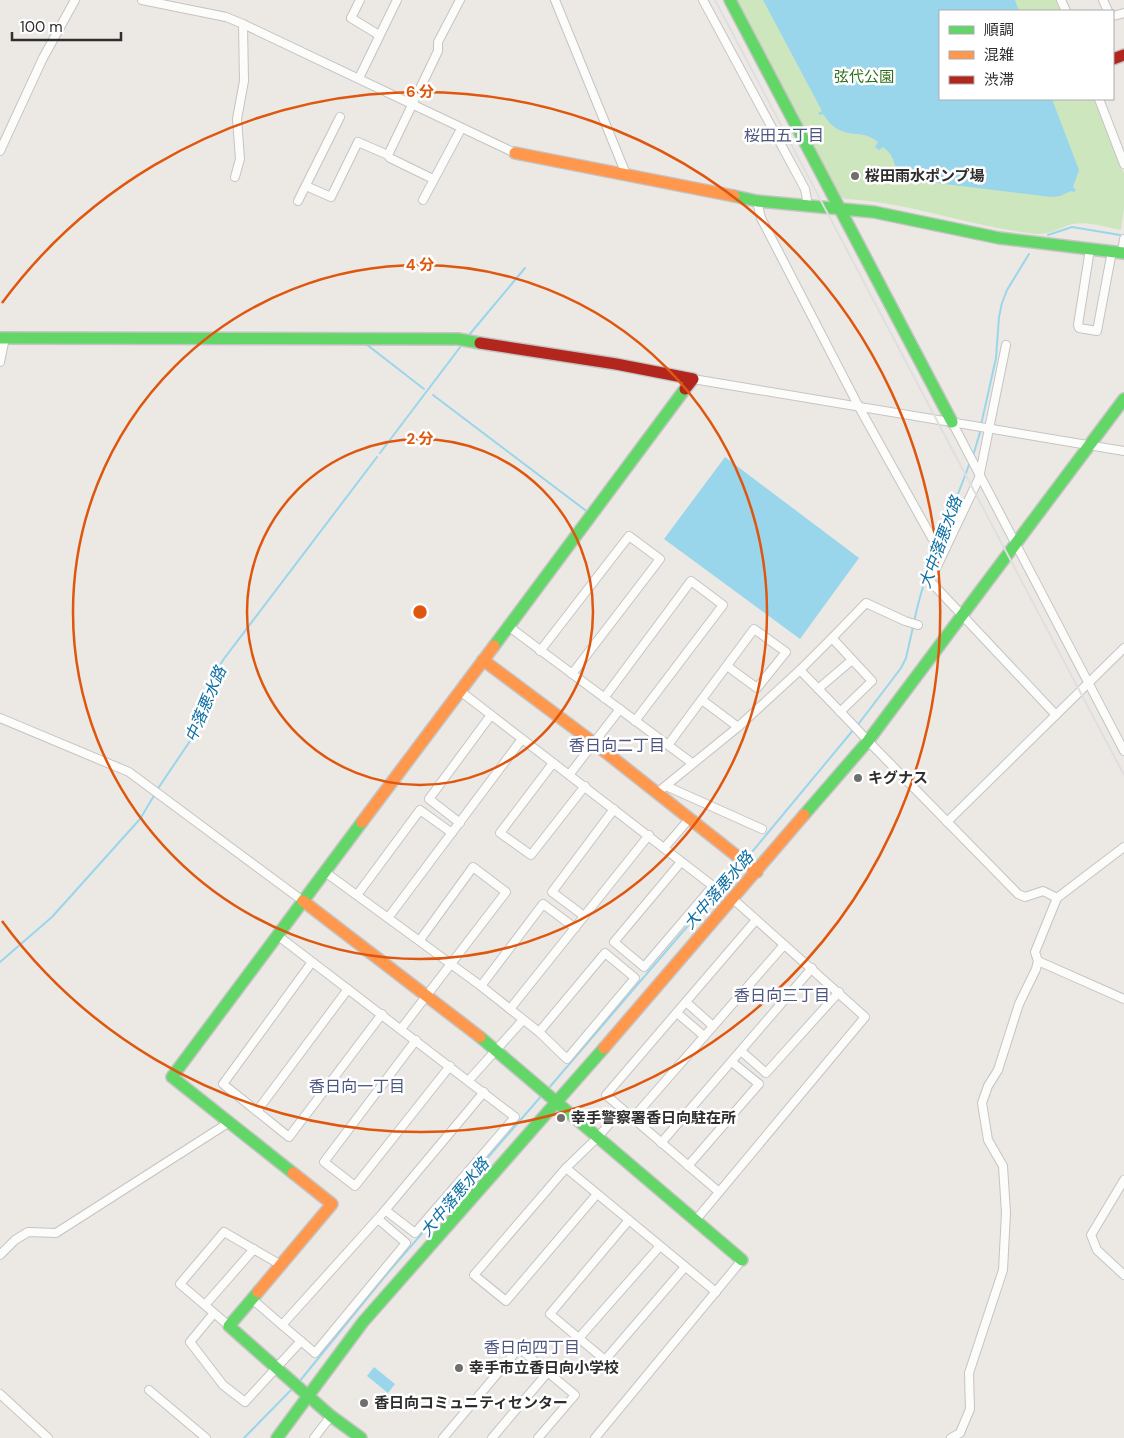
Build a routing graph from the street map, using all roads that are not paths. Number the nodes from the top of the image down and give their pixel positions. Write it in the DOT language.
graph roads {
  1 [pos="75,0"];
  2 [pos="142,0"];
  3 [pos="360,0"];
  4 [pos="397,0"];
  5 [pos="460,0"];
  6 [pos="555,0"];
  7 [pos="703,0"];
  8 [pos="730,0"];
  9 [pos="243,24"];
  10 [pos="379,35"];
  11 [pos="359,78"];
  12 [pos="1099,100"];
  13 [pos="413,105"];
  14 [pos="340,117"];
  15 [pos="461,129"];
  16 [pos="0,151"];
  17 [pos="515,153"];
  18 [pos="388,155"];
  19 [pos="1124,164"];
  20 [pos="626,174"];
  21 [pos="235,177"];
  22 [pos="433,179"];
  23 [pos="306,186"];
  24 [pos="423,200"];
  25 [pos="757,200"];
  26 [pos="298,201"];
  27 [pos="808,206"];
  28 [pos="841,208"];
  29 [pos="1124,239"];
  30 [pos="1090,249"];
  31 [pos="1119,252"];
  32 [pos="3,338"];
  33 [pos="1006,345"];
  34 [pos="0,362"];
  35 [pos="693,379"];
  36 [pos="1124,400"];
  37 [pos="859,407"];
  38 [pos="952,422"];
  39 [pos="987,428"];
  40 [pos="1089,446"];
  41 [pos="1124,451"];
  42 [pos="978,475"];
  43 [pos="932,538"];
  44 [pos="1016,544"];
  45 [pos="962,617"];
  46 [pos="918,625"];
  47 [pos="508,626"];
  48 [pos="832,638"];
  49 [pos="1124,648"];
  50 [pos="540,650"];
  51 [pos="483,660"];
  52 [pos="852,660"];
  53 [pos="727,666"];
  54 [pos="800,670"];
  55 [pos="572,674"];
  56 [pos="1088,684"];
  57 [pos="818,689"];
  58 [pos="460,691"];
  59 [pos="604,698"];
  60 [pos="702,700"];
  61 [pos="620,709"];
  62 [pos="840,712"];
  63 [pos="491,715"];
  64 [pos="1056,715"];
  65 [pos="0,718"];
  66 [pos="635,721"];
  67 [pos="738,727"];
  68 [pos="865,738"];
  69 [pos="522,739"];
  70 [pos="594,742"];
  71 [pos="668,745"];
  72 [pos="1124,751"];
  73 [pos="553,763"];
  74 [pos="692,763"];
  75 [pos="569,775"];
  76 [pos="584,786"];
  77 [pos="662,789"];
  78 [pos="614,809"];
  79 [pos="690,818"];
  80 [pos="460,822"];
  81 [pos="947,822"];
  82 [pos="762,829"];
  83 [pos="452,833"];
  84 [pos="649,835"];
  85 [pos="665,847"];
  86 [pos="1124,847"];
  87 [pos="682,862"];
  88 [pos="748,865"];
  89 [pos="325,872"];
  90 [pos="357,895"];
  91 [pos="1057,898"];
  92 [pos="732,899"];
  93 [pos="303,901"];
  94 [pos="584,916"];
  95 [pos="388,918"];
  96 [pos="756,920"];
  97 [pos="575,928"];
  98 [pos="277,935"];
  99 [pos="420,940"];
  100 [pos="784,945"];
  101 [pos="1038,961"];
  102 [pos="312,962"];
  103 [pos="450,964"];
  104 [pos="812,968"];
  105 [pos="481,986"];
  106 [pos="348,989"];
  107 [pos="839,992"];
  108 [pos="427,994"];
  109 [pos="1124,999"];
  110 [pos="686,1002"];
  111 [pos="510,1009"];
  112 [pos="677,1013"];
  113 [pos="382,1014"];
  114 [pos="523,1020"];
  115 [pos="713,1026"];
  116 [pos="401,1029"];
  117 [pos="538,1032"];
  118 [pos="704,1036"];
  119 [pos="416,1040"];
  120 [pos="496,1049"];
  121 [pos="741,1051"];
  122 [pos="732,1062"];
  123 [pos="450,1066"];
  124 [pos="469,1080"];
  125 [pos="484,1092"];
  126 [pos="550,1094"];
  127 [pos="622,1110"];
  128 [pos="257,1111"];
  129 [pos="633,1118"];
  130 [pos="228,1123"];
  131 [pos="598,1137"];
  132 [pos="662,1143"];
  133 [pos="688,1166"];
  134 [pos="566,1168"];
  135 [pos="1124,1180"];
  136 [pos="719,1192"];
  137 [pos="597,1194"];
  138 [pos="385,1210"];
  139 [pos="378,1219"];
  140 [pos="629,1220"];
  141 [pos="695,1221"];
  142 [pos="660,1246"];
  143 [pos="254,1249"];
  144 [pos="0,1255"];
  145 [pos="742,1260"];
  146 [pos="281,1265"];
  147 [pos="685,1267"];
  148 [pos="1124,1275"];
  149 [pos="716,1292"];
  150 [pos="252,1299"];
  151 [pos="205,1305"];
  152 [pos="214,1313"];
  153 [pos="282,1325"];
  154 [pos="229,1326"];
  155 [pos="578,1338"];
  156 [pos="301,1342"];
  157 [pos="277,1368"];
  158 [pos="548,1372"];
  159 [pos="300,1388"];
  160 [pos="149,1390"];
  161 [pos="0,1394"];
  162 [pos="331,1416"];
  163 [pos="960,1433"];
  164 [pos="43,1436"];
  165 [pos="206,1438"];
  166 [pos="277,1438"];
  167 [pos="314,1438"];
  168 [pos="361,1438"];
  169 [pos="443,1438"];
  170 [pos="492,1438"];
  171 [pos="538,1438"];
  172 [pos="595,1438"];
  173 [pos="952,1438"];
  174 [pos="967,1438"];
  1 -- 16 [label="street"];
  2 -- 9 [label="street"];
  3 -- 10 [label="street"];
  4 -- 10 [label="street"];
  5 -- 13 [label="street"];
  6 -- 20 [label="street"];
  7 -- 27 [label="street"];
  8 -- 28 [label="street"];
  9 -- 11 [label="street"];
  9 -- 21 [label="street"];
  10 -- 11 [label="street"];
  11 -- 13 [label="street"];
  12 -- 19 [label="street"];
  13 -- 15 [label="street"];
  13 -- 18 [label="street"];
  14 -- 23 [label="street"];
  15 -- 17 [label="street"];
  15 -- 22 [label="street"];
  17 -- 20 [label="street"];
  18 -- 22 [label="street"];
  18 -- 23 [label="street"];
  20 -- 25 [label="street"];
  22 -- 24 [label="street"];
  23 -- 26 [label="street"];
  25 -- 27 [label="street"];
  25 -- 37 [label="street"];
  27 -- 28 [label="street"];
  28 -- 30 [label="street"];
  28 -- 38 [label="street"];
  29 -- 31 [label="street"];
  30 -- 31 [label="street"];
  30 -- 31 [label="street"];
  32 -- 34 [label="street"];
  32 -- 35 [label="street"];
  33 -- 39 [label="street"];
  35 -- 37 [label="street"];
  35 -- 47 [label="street"];
  36 -- 40 [label="street"];
  37 -- 38 [label="street"];
  37 -- 43 [label="street"];
  38 -- 39 [label="street"];
  38 -- 42 [label="street"];
  39 -- 40 [label="street"];
  39 -- 42 [label="street"];
  40 -- 41 [label="street"];
  40 -- 44 [label="street"];
  42 -- 44 [label="street"];
  42 -- 45 [label="street"];
  44 -- 45 [label="street"];
  44 -- 56 [label="street"];
  45 -- 64 [label="street"];
  45 -- 68 [label="street"];
  46 -- 48 [label="street"];
  47 -- 50 [label="street"];
  47 -- 51 [label="street"];
  48 -- 52 [label="street"];
  48 -- 54 [label="street"];
  49 -- 56 [label="street"];
  50 -- 55 [label="street"];
  50 -- 55 [label="street"];
  51 -- 58 [label="street"];
  51 -- 70 [label="street"];
  52 -- 57 [label="street"];
  52 -- 62 [label="street"];
  53 -- 53 [label="street"];
  53 -- 60 [label="street"];
  54 -- 57 [label="street"];
  54 -- 67 [label="street"];
  55 -- 59 [label="street"];
  56 -- 64 [label="street"];
  56 -- 72 [label="street"];
  57 -- 62 [label="street"];
  58 -- 63 [label="street"];
  58 -- 89 [label="street"];
  59 -- 61 [label="street"];
  59 -- 66 [label="street"];
  60 -- 67 [label="street"];
  60 -- 71 [label="street"];
  61 -- 66 [label="street"];
  61 -- 70 [label="street"];
  62 -- 68 [label="street"];
  63 -- 69 [label="street"];
  63 -- 80 [label="street"];
  64 -- 81 [label="street"];
  65 -- 93 [label="street"];
  66 -- 71 [label="street"];
  67 -- 74 [label="street"];
  68 -- 81 [label="street"];
  68 -- 88 [label="street"];
  69 -- 73 [label="street"];
  69 -- 80 [label="street"];
  70 -- 75 [label="street"];
  70 -- 77 [label="street"];
  71 -- 74 [label="street"];
  73 -- 75 [label="street"];
  73 -- 76 [label="street"];
  74 -- 77 [label="street"];
  75 -- 76 [label="street"];
  76 -- 78 [label="street"];
  77 -- 79 [label="street"];
  77 -- 82 [label="street"];
  78 -- 84 [label="street"];
  78 -- 94 [label="street"];
  79 -- 85 [label="street"];
  79 -- 88 [label="street"];
  80 -- 83 [label="street"];
  81 -- 91 [label="street"];
  83 -- 90 [label="street"];
  83 -- 95 [label="street"];
  84 -- 85 [label="street"];
  84 -- 94 [label="street"];
  85 -- 87 [label="street"];
  86 -- 91 [label="street"];
  87 -- 87 [label="street"];
  88 -- 92 [label="street"];
  89 -- 90 [label="street"];
  89 -- 93 [label="street"];
  90 -- 95 [label="street"];
  91 -- 101 [label="street"];
  92 -- 96 [label="street"];
  92 -- 126 [label="street"];
  93 -- 98 [label="street"];
  93 -- 108 [label="street"];
  94 -- 97 [label="street"];
  95 -- 99 [label="street"];
  96 -- 100 [label="street"];
  96 -- 110 [label="street"];
  97 -- 105 [label="street"];
  97 -- 111 [label="street"];
  98 -- 102 [label="street"];
  98 -- 130 [label="street"];
  99 -- 103 [label="street"];
  99 -- 103 [label="street"];
  100 -- 104 [label="street"];
  100 -- 115 [label="street"];
  101 -- 109 [label="street"];
  101 -- 163 [label="street"];
  102 -- 106 [label="street"];
  102 -- 128 [label="street"];
  103 -- 105 [label="street"];
  103 -- 108 [label="street"];
  104 -- 107 [label="street"];
  104 -- 121 [label="street"];
  105 -- 111 [label="street"];
  106 -- 113 [label="street"];
  106 -- 128 [label="street"];
  107 -- 121 [label="street"];
  107 -- 136 [label="street"];
  108 -- 116 [label="street"];
  108 -- 120 [label="street"];
  110 -- 112 [label="street"];
  110 -- 115 [label="street"];
  111 -- 114 [label="street"];
  112 -- 118 [label="street"];
  112 -- 127 [label="street"];
  113 -- 116 [label="street"];
  113 -- 128 [label="street"];
  114 -- 117 [label="street"];
  114 -- 120 [label="street"];
  115 -- 118 [label="street"];
  116 -- 119 [label="street"];
  117 -- 117 [label="street"];
  118 -- 129 [label="street"];
  119 -- 123 [label="street"];
  119 -- 123 [label="street"];
  120 -- 124 [label="street"];
  120 -- 126 [label="street"];
  121 -- 122 [label="street"];
  122 -- 132 [label="street"];
  122 -- 133 [label="street"];
  123 -- 124 [label="street"];
  124 -- 125 [label="street"];
  125 -- 138 [label="street"];
  125 -- 138 [label="street"];
  126 -- 131 [label="street"];
  126 -- 159 [label="street"];
  127 -- 129 [label="street"];
  127 -- 131 [label="street"];
  129 -- 132 [label="street"];
  130 -- 144 [label="street"];
  130 -- 146 [label="street"];
  131 -- 134 [label="street"];
  131 -- 141 [label="street"];
  132 -- 133 [label="street"];
  133 -- 136 [label="street"];
  134 -- 137 [label="street"];
  134 -- 137 [label="street"];
  135 -- 148 [label="street"];
  136 -- 141 [label="street"];
  137 -- 140 [label="street"];
  138 -- 139 [label="street"];
  139 -- 153 [label="street"];
  139 -- 156 [label="street"];
  140 -- 142 [label="street"];
  140 -- 155 [label="street"];
  141 -- 145 [label="street"];
  142 -- 147 [label="street"];
  142 -- 155 [label="street"];
  143 -- 146 [label="street"];
  143 -- 151 [label="street"];
  143 -- 151 [label="street"];
  145 -- 149 [label="street"];
  146 -- 150 [label="street"];
  147 -- 149 [label="street"];
  147 -- 155 [label="street"];
  149 -- 172 [label="street"];
  150 -- 153 [label="street"];
  150 -- 154 [label="street"];
  151 -- 152 [label="street"];
  152 -- 154 [label="street"];
  152 -- 157 [label="street"];
  153 -- 156 [label="street"];
  154 -- 157 [label="street"];
  156 -- 157 [label="street"];
  157 -- 159 [label="street"];
  158 -- 169 [label="street"];
  158 -- 170 [label="street"];
  158 -- 171 [label="street"];
  159 -- 162 [label="street"];
  159 -- 166 [label="street"];
  160 -- 165 [label="street"];
  161 -- 164 [label="street"];
  162 -- 167 [label="street"];
  162 -- 168 [label="street"];
  163 -- 173 [label="street"];
  163 -- 174 [label="street"];
}
